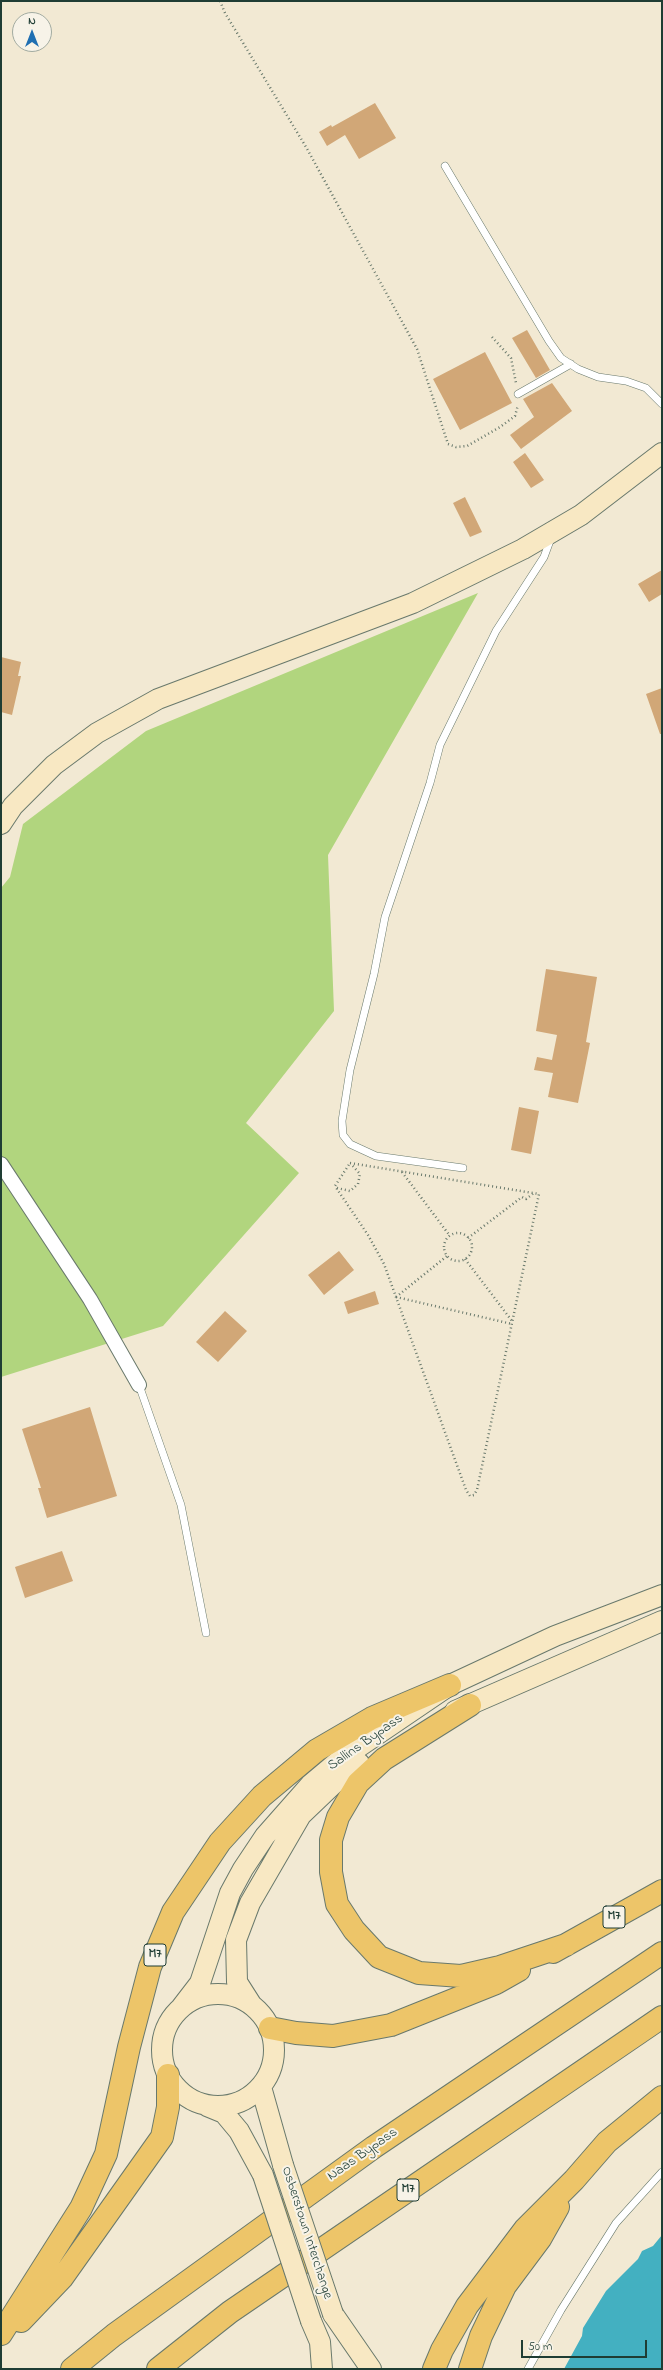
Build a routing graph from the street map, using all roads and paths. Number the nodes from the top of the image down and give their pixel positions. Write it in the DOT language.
graph roads {
  1 [pos="220,1"];
  2 [pos="445,166"];
  3 [pos="492,337"];
  4 [pos="571,364"];
  5 [pos="518,394"];
  6 [pos="662,404"];
  7 [pos="662,453"];
  8 [pos="553,532"];
  9 [pos="1,824"];
  10 [pos="350,1163"];
  11 [pos="1,1164"];
  12 [pos="463,1168"];
  13 [pos="402,1172"];
  14 [pos="335,1186"];
  15 [pos="534,1193"];
  16 [pos="450,1236"];
  17 [pos="468,1238"];
  18 [pos="447,1256"];
  19 [pos="465,1259"];
  20 [pos="396,1297"];
  21 [pos="512,1322"];
  22 [pos="139,1385"];
  23 [pos="662,1595"];
  24 [pos="662,1621"];
  25 [pos="206,1633"];
  26 [pos="450,1685"];
  27 [pos="470,1705"];
  28 [pos="662,1891"];
  29 [pos="566,1945"];
  30 [pos="662,1953"];
  31 [pos="251,2004"];
  32 [pos="180,2009"];
  33 [pos="662,2016"];
  34 [pos="270,2028"];
  35 [pos="168,2075"];
  36 [pos="261,2087"];
  37 [pos="662,2097"];
  38 [pos="204,2104"];
  39 [pos="662,2172"];
  40 [pos="574,2180"];
  41 [pos="1,2334"];
  42 [pos="1,2342"];
  43 [pos="72,2369"];
  44 [pos="158,2369"];
  45 [pos="322,2369"];
  46 [pos="371,2369"];
  47 [pos="434,2369"];
  48 [pos="470,2369"];
  49 [pos="528,2369"];
  1 -- 5 [label="path"];
  2 -- 4 [label="lane"];
  3 -- 5 [label="path"];
  4 -- 5 [label="lane"];
  4 -- 6 [label="lane"];
  7 -- 8 [label="main road"];
  8 -- 9 [label="main road"];
  8 -- 12 [label="lane"];
  10 -- 13 [label="path"];
  10 -- 14 [label="path"];
  10 -- 14 [label="path"];
  11 -- 22 [label="street"];
  13 -- 15 [label="path"];
  13 -- 16 [label="path"];
  14 -- 20 [label="path"];
  15 -- 17 [label="path"];
  15 -- 21 [label="path"];
  16 -- 17 [label="path"];
  16 -- 18 [label="path"];
  17 -- 19 [label="path"];
  18 -- 19 [label="path"];
  18 -- 20 [label="path"];
  19 -- 21 [label="path"];
  20 -- 21 [label="path"];
  20 -- 21 [label="path"];
  22 -- 25 [label="lane"];
  23 -- 26 [label="main road, Sallins Bypass"];
  24 -- 27 [label="main road, Sallins Bypass"];
  26 -- 32 [label="main road, Sallins Bypass"];
  26 -- 41 [label="highway, M7"];
  27 -- 29 [label="highway, M7"];
  27 -- 31 [label="main road, Sallins Bypass"];
  28 -- 29 [label="highway, M7"];
  29 -- 34 [label="highway, M7"];
  30 -- 43 [label="highway, Naas Bypass"];
  31 -- 32 [label="main road, Osberstown Interchange"];
  31 -- 34 [label="main road, Osberstown Interchange"];
  32 -- 35 [label="main road, Osberstown Interchange"];
  33 -- 44 [label="highway, M7"];
  34 -- 36 [label="main road, Osberstown Interchange"];
  35 -- 38 [label="main road, Osberstown Interchange"];
  35 -- 42 [label="highway"];
  36 -- 38 [label="main road, Osberstown Interchange"];
  36 -- 46 [label="main road, Osberstown Interchange, bridge"];
  37 -- 40 [label="highway"];
  38 -- 45 [label="main road, Osberstown Interchange, bridge"];
  39 -- 49 [label="lane"];
  40 -- 47 [label="highway"];
  40 -- 48 [label="highway"];
}
